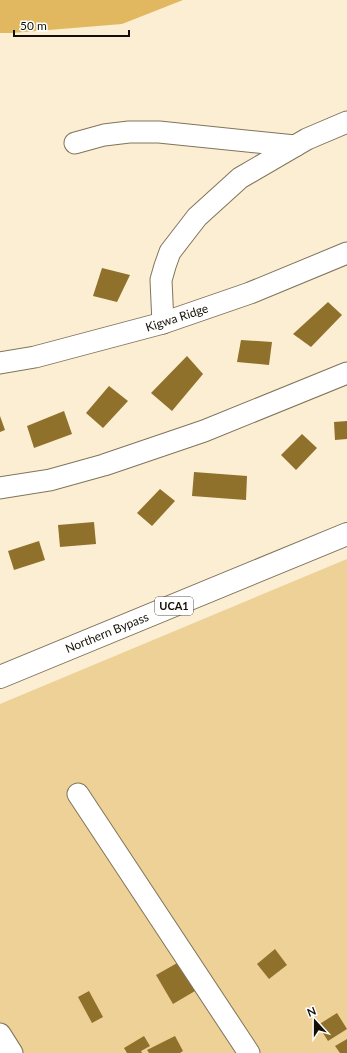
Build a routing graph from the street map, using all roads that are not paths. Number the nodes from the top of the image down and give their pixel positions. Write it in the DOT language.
graph roads {
  1 [pos="347,122"];
  2 [pos="75,143"];
  3 [pos="295,146"];
  4 [pos="347,253"];
  5 [pos="164,323"];
  6 [pos="0,364"];
  7 [pos="347,373"];
  8 [pos="0,488"];
  9 [pos="347,534"];
  10 [pos="0,677"];
  11 [pos="78,794"];
  12 [pos="0,1034"];
  13 [pos="12,1053"];
  14 [pos="249,1053"];
  1 -- 3 [label="street"];
  2 -- 3 [label="street"];
  3 -- 5 [label="street"];
  4 -- 5 [label="street, Kigwa Ridge"];
  5 -- 6 [label="street, Kigwa Ridge"];
  7 -- 8 [label="street"];
  9 -- 10 [label="main road, Northern Bypass / UCA1"];
  11 -- 14 [label="street"];
  12 -- 13 [label="street"];
}
